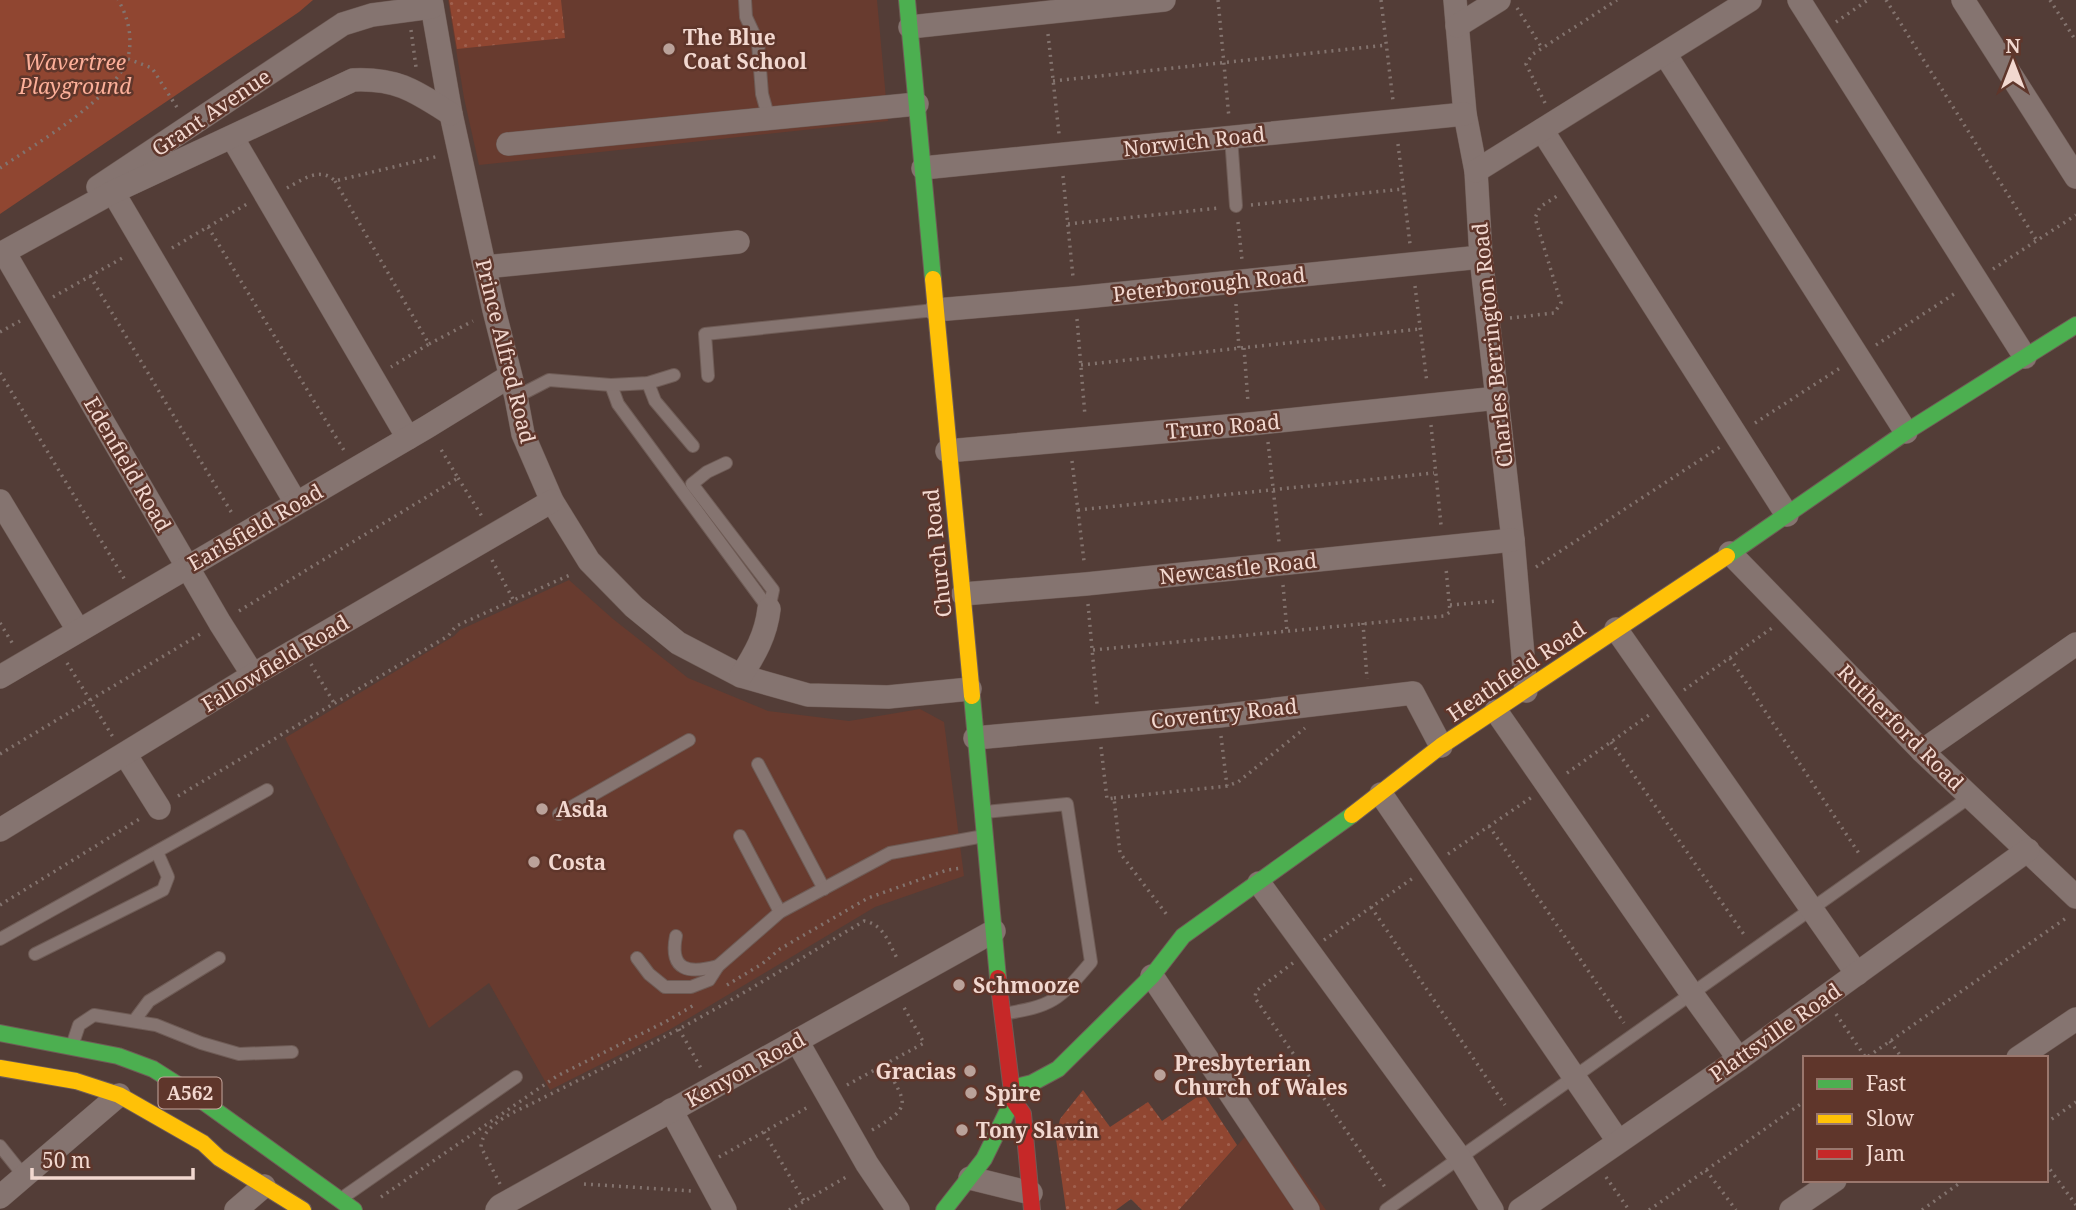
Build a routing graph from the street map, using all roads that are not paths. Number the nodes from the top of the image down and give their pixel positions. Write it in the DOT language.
graph roads {
  1 [pos="745,0"];
  2 [pos="907,0"];
  3 [pos="1164,0"];
  4 [pos="1455,0"];
  5 [pos="1499,0"];
  6 [pos="1750,0"];
  7 [pos="1799,0"];
  8 [pos="1963,0"];
  9 [pos="432,4"];
  10 [pos="1457,26"];
  11 [pos="910,27"];
  12 [pos="1665,54"];
  13 [pos="917,104"];
  14 [pos="451,114"];
  15 [pos="1465,114"];
  16 [pos="769,119"];
  17 [pos="1548,126"];
  18 [pos="232,137"];
  19 [pos="1231,137"];
  20 [pos="508,144"];
  21 [pos="923,167"];
  22 [pos="1476,171"];
  23 [pos="2076,177"];
  24 [pos="113,192"];
  25 [pos="1236,206"];
  26 [pos="738,242"];
  27 [pos="2,253"];
  28 [pos="1481,257"];
  29 [pos="485,267"];
  30 [pos="936,310"];
  31 [pos="2076,325"];
  32 [pos="2025,357"];
  33 [pos="674,375"];
  34 [pos="708,376"];
  35 [pos="648,383"];
  36 [pos="611,385"];
  37 [pos="513,386"];
  38 [pos="1498,398"];
  39 [pos="417,432"];
  40 [pos="1906,432"];
  41 [pos="693,446"];
  42 [pos="947,452"];
  43 [pos="726,463"];
  44 [pos="0,501"];
  45 [pos="552,501"];
  46 [pos="296,503"];
  47 [pos="1787,515"];
  48 [pos="1513,540"];
  49 [pos="1730,553"];
  50 [pos="188,565"];
  51 [pos="963,594"];
  52 [pos="769,609"];
  53 [pos="1616,629"];
  54 [pos="78,630"];
  55 [pos="2076,644"];
  56 [pos="253,676"];
  57 [pos="741,676"];
  58 [pos="0,677"];
  59 [pos="970,690"];
  60 [pos="1526,691"];
  61 [pos="1496,711"];
  62 [pos="975,737"];
  63 [pos="689,740"];
  64 [pos="1441,746"];
  65 [pos="1922,751"];
  66 [pos="125,754"];
  67 [pos="758,764"];
  68 [pos="267,790"];
  69 [pos="1381,794"];
  70 [pos="1971,796"];
  71 [pos="159,807"];
  72 [pos="983,813"];
  73 [pos="559,814"];
  74 [pos="0,830"];
  75 [pos="985,835"];
  76 [pos="740,836"];
  77 [pos="2028,850"];
  78 [pos="157,852"];
  79 [pos="1259,883"];
  80 [pos="824,889"];
  81 [pos="2076,897"];
  82 [pos="1810,909"];
  83 [pos="780,912"];
  84 [pos="994,931"];
  85 [pos="676,936"];
  86 [pos="0,939"];
  87 [pos="36,954"];
  88 [pos="219,958"];
  89 [pos="637,958"];
  90 [pos="718,966"];
  91 [pos="1857,974"];
  92 [pos="1152,976"];
  93 [pos="1692,994"];
  94 [pos="1002,1014"];
  95 [pos="2076,1019"];
  96 [pos="134,1021"];
  97 [pos="0,1033"];
  98 [pos="797,1041"];
  99 [pos="72,1047"];
  100 [pos="292,1052"];
  101 [pos="2021,1056"];
  102 [pos="1739,1059"];
  103 [pos="58,1062"];
  104 [pos="79,1065"];
  105 [pos="0,1068"];
  106 [pos="516,1077"];
  107 [pos="1573,1077"];
  108 [pos="119,1087"];
  109 [pos="1012,1094"];
  110 [pos="671,1110"];
  111 [pos="1618,1141"];
  112 [pos="0,1146"];
  113 [pos="1460,1158"];
  114 [pos="24,1176"];
  115 [pos="970,1178"];
  116 [pos="1832,1182"];
  117 [pos="264,1186"];
  118 [pos="0,1197"];
  119 [pos="340,1199"];
  120 [pos="1032,1202"];
  121 [pos="504,1205"];
  122 [pos="236,1210"];
  123 [pos="303,1210"];
  124 [pos="324,1210"];
  125 [pos="354,1210"];
  126 [pos="725,1210"];
  127 [pos="898,1210"];
  128 [pos="944,1210"];
  129 [pos="1308,1210"];
  130 [pos="1387,1210"];
  131 [pos="1492,1210"];
  132 [pos="1520,1210"];
  133 [pos="1791,1210"];
  1 -- 16 [label="lane"];
  2 -- 11 [label="main road, Church Road"];
  3 -- 11 [label="street"];
  4 -- 10 [label="street, Charles Berrington Road"];
  5 -- 10 [label="street"];
  6 -- 12 [label="street"];
  7 -- 32 [label="street"];
  8 -- 23 [label="street"];
  9 -- 14 [label="street, Prince Alfred Road"];
  9 -- 27 [label="street, Grant Avenue"];
  10 -- 15 [label="street, Charles Berrington Road"];
  11 -- 13 [label="main road, Church Road"];
  12 -- 17 [label="street"];
  12 -- 40 [label="street"];
  13 -- 16 [label="street"];
  13 -- 21 [label="main road, Church Road"];
  14 -- 18 [label="street, Grant Avenue"];
  14 -- 29 [label="street, Prince Alfred Road"];
  15 -- 19 [label="street, Norwich Road"];
  15 -- 22 [label="street, Charles Berrington Road"];
  16 -- 20 [label="street"];
  17 -- 22 [label="street"];
  17 -- 47 [label="street"];
  18 -- 24 [label="street, Grant Avenue"];
  18 -- 39 [label="street"];
  19 -- 21 [label="street, Norwich Road"];
  19 -- 25 [label="lane"];
  21 -- 30 [label="main road, Church Road"];
  22 -- 28 [label="street, Charles Berrington Road"];
  24 -- 27 [label="street, Grant Avenue"];
  24 -- 46 [label="street"];
  26 -- 29 [label="street"];
  27 -- 50 [label="street, Edenfield Road"];
  28 -- 30 [label="street, Peterborough Road"];
  28 -- 38 [label="street, Charles Berrington Road"];
  29 -- 37 [label="street, Prince Alfred Road"];
  30 -- 34 [label="lane"];
  30 -- 42 [label="main road, Church Road"];
  31 -- 32 [label="main road, Heathfield Road"];
  32 -- 40 [label="main road, Heathfield Road"];
  33 -- 35 [label="lane"];
  35 -- 36 [label="lane"];
  35 -- 41 [label="lane"];
  36 -- 37 [label="lane"];
  36 -- 52 [label="lane"];
  37 -- 39 [label="street, Earlsfield Road"];
  37 -- 45 [label="street, Prince Alfred Road"];
  38 -- 42 [label="street, Truro Road"];
  38 -- 48 [label="street, Charles Berrington Road"];
  39 -- 46 [label="street, Earlsfield Road"];
  40 -- 47 [label="main road, Heathfield Road"];
  42 -- 51 [label="main road, Church Road"];
  43 -- 52 [label="lane"];
  44 -- 54 [label="street"];
  45 -- 56 [label="street, Fallowfield Road"];
  45 -- 57 [label="street, Prince Alfred Road"];
  46 -- 50 [label="street, Earlsfield Road"];
  47 -- 49 [label="main road, Heathfield Road"];
  48 -- 51 [label="street, Newcastle Road"];
  48 -- 60 [label="street, Charles Berrington Road"];
  49 -- 53 [label="main road, Heathfield Road"];
  49 -- 65 [label="street, Rutherford Road"];
  50 -- 54 [label="street, Earlsfield Road"];
  50 -- 56 [label="street, Edenfield Road"];
  51 -- 59 [label="main road, Church Road"];
  52 -- 57 [label="street"];
  53 -- 60 [label="main road, Heathfield Road"];
  53 -- 82 [label="street"];
  54 -- 58 [label="street, Earlsfield Road"];
  55 -- 65 [label="street"];
  56 -- 66 [label="street, Fallowfield Road"];
  57 -- 59 [label="street, Prince Alfred Road"];
  59 -- 62 [label="main road, Church Road"];
  60 -- 61 [label="main road, Heathfield Road"];
  61 -- 64 [label="main road, Heathfield Road"];
  61 -- 93 [label="street"];
  62 -- 64 [label="street, Coventry Road"];
  62 -- 72 [label="main road, Church Road"];
  63 -- 73 [label="lane"];
  64 -- 69 [label="main road, Heathfield Road"];
  65 -- 70 [label="street, Rutherford Road"];
  66 -- 71 [label="street"];
  66 -- 74 [label="street, Fallowfield Road"];
  67 -- 80 [label="lane"];
  68 -- 78 [label="lane"];
  69 -- 79 [label="main road, Heathfield Road"];
  69 -- 107 [label="street"];
  70 -- 77 [label="street, Rutherford Road"];
  70 -- 82 [label="lane"];
  72 -- 75 [label="main road, Church Road"];
  72 -- 94 [label="lane"];
  75 -- 80 [label="lane"];
  75 -- 84 [label="main road, Church Road"];
  76 -- 83 [label="lane"];
  77 -- 81 [label="street, Rutherford Road"];
  77 -- 91 [label="street, Plattsville Road"];
  78 -- 86 [label="lane"];
  78 -- 87 [label="lane"];
  79 -- 92 [label="main road, Heathfield Road"];
  79 -- 113 [label="street"];
  80 -- 83 [label="lane"];
  82 -- 91 [label="street"];
  82 -- 93 [label="lane"];
  83 -- 90 [label="lane"];
  84 -- 94 [label="main road, Church Road"];
  84 -- 98 [label="street, Kenyon Road"];
  85 -- 90 [label="lane"];
  88 -- 96 [label="lane"];
  89 -- 90 [label="lane"];
  91 -- 102 [label="street, Plattsville Road"];
  92 -- 109 [label="main road, Heathfield Road"];
  92 -- 129 [label="street"];
  93 -- 102 [label="street"];
  93 -- 107 [label="lane"];
  94 -- 109 [label="main road, Church Road"];
  95 -- 101 [label="street"];
  96 -- 99 [label="lane"];
  96 -- 100 [label="lane"];
  97 -- 99 [label="main road, A562"];
  98 -- 110 [label="street, Kenyon Road"];
  98 -- 127 [label="street"];
  99 -- 119 [label="main road, A562"];
  102 -- 111 [label="street, Plattsville Road"];
  103 -- 104 [label="main road"];
  105 -- 108 [label="main road, A562"];
  106 -- 119 [label="lane"];
  107 -- 111 [label="street"];
  107 -- 113 [label="lane"];
  108 -- 114 [label="street"];
  108 -- 117 [label="main road, A562"];
  109 -- 115 [label="main road"];
  109 -- 120 [label="main road, Church Road"];
  110 -- 121 [label="street, Kenyon Road"];
  110 -- 126 [label="street"];
  111 -- 132 [label="street, Plattsville Road"];
  112 -- 114 [label="lane"];
  113 -- 130 [label="lane"];
  113 -- 131 [label="street"];
  114 -- 118 [label="street"];
  115 -- 120 [label="street"];
  115 -- 128 [label="main road"];
  116 -- 133 [label="street"];
  117 -- 122 [label="street"];
  117 -- 123 [label="main road, A562"];
  119 -- 124 [label="lane"];
  119 -- 125 [label="main road, A562"];
}
